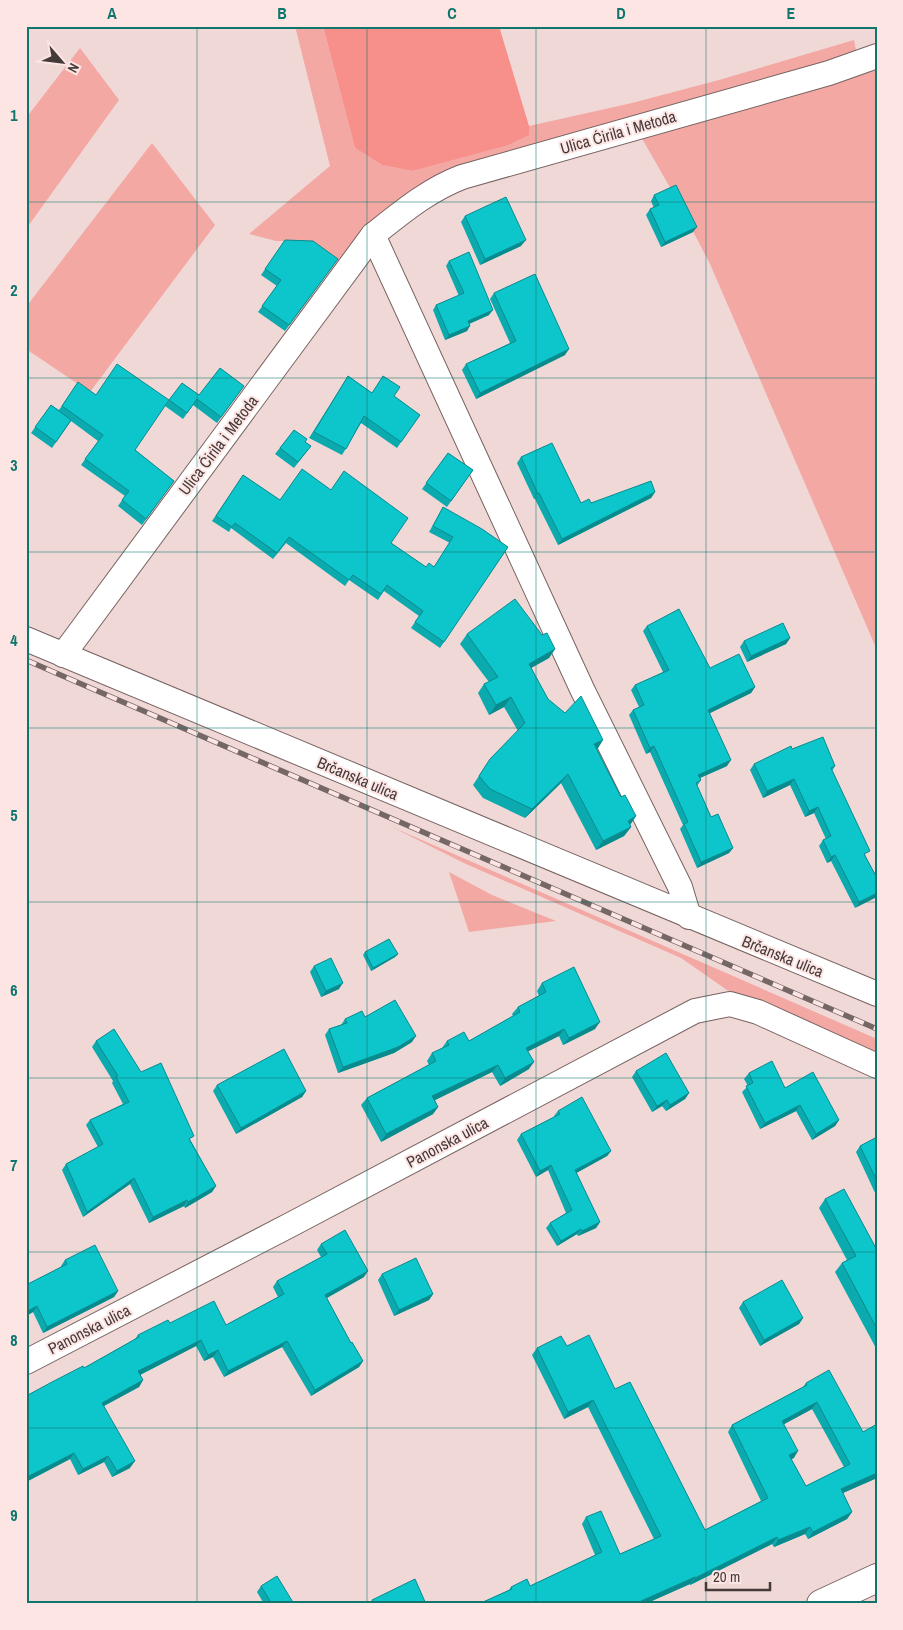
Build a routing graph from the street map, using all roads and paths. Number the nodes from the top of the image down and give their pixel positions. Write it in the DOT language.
graph roads {
  1 [pos="877,56"];
  2 [pos="373,236"];
  3 [pos="26,639"];
  4 [pos="63,655"];
  5 [pos="689,917"];
  6 [pos="877,994"];
  7 [pos="877,1066"];
  8 [pos="26,1362"];
  9 [pos="877,1578"];
  10 [pos="821,1604"];
  1 -- 2 [label="street, Ulica Ćirila i Metoda"];
  2 -- 4 [label="street, Ulica Ćirila i Metoda"];
  2 -- 5 [label="street"];
  3 -- 4 [label="street, Brčanska ulica"];
  4 -- 5 [label="street, Brčanska ulica"];
  5 -- 6 [label="street, Brčanska ulica"];
  7 -- 8 [label="street, Panonska ulica"];
  9 -- 10 [label="main road"];
}
